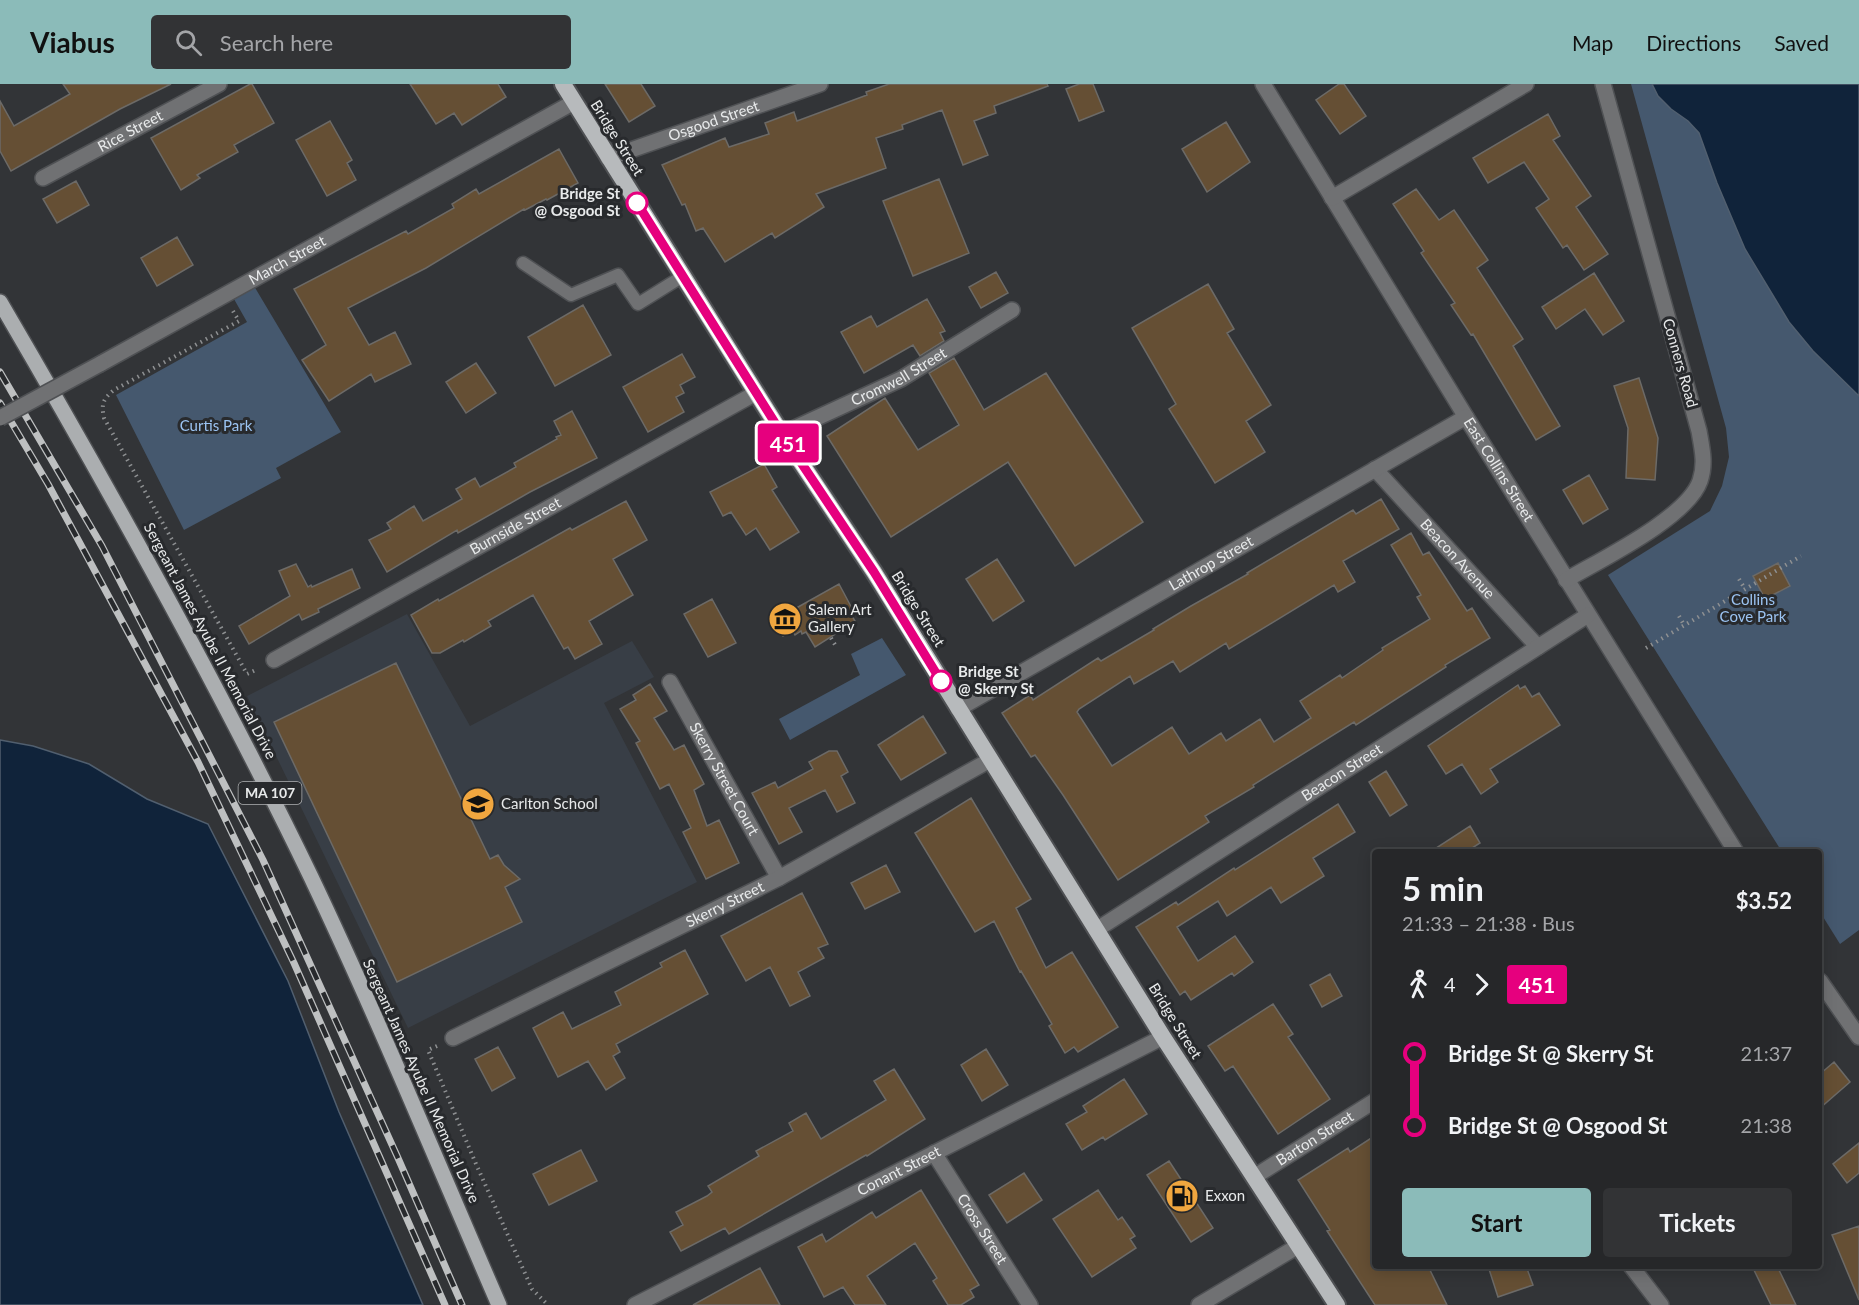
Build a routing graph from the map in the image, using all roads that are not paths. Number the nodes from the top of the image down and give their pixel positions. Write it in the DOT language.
graph roads {
  1 [pos="219,84"];
  2 [pos="563,84"];
  3 [pos="820,84"];
  4 [pos="1263,84"];
  5 [pos="1526,84"];
  6 [pos="1603,84"];
  7 [pos="573,102"];
  8 [pos="609,158"];
  9 [pos="43,178"];
  10 [pos="1332,198"];
  11 [pos="523,263"];
  12 [pos="683,276"];
  13 [pos="0,302"];
  14 [pos="1012,310"];
  15 [pos="756,393"];
  16 [pos="1466,417"];
  17 [pos="0,418"];
  18 [pos="782,434"];
  19 [pos="1375,469"];
  20 [pos="1566,580"];
  21 [pos="1588,615"];
  22 [pos="1538,647"];
  23 [pos="274,660"];
  24 [pos="670,681"];
  25 [pos="958,709"];
  26 [pos="990,760"];
  27 [pos="1734,849"];
  28 [pos="779,878"];
  29 [pos="1096,930"];
  30 [pos="1822,984"];
  31 [pos="1163,1037"];
  32 [pos="1859,1037"];
  33 [pos="453,1038"];
  34 [pos="1372,1103"];
  35 [pos="934,1153"];
  36 [pos="1254,1177"];
  37 [pos="1298,1246"];
  38 [pos="1633,1269"];
  39 [pos="499,1305"];
  40 [pos="635,1305"];
  41 [pos="1030,1305"];
  42 [pos="1199,1305"];
  43 [pos="1337,1305"];
  44 [pos="1661,1305"];
  1 -- 9 [label="street, Rice Street"];
  2 -- 7 [label="highway, Bridge Street"];
  3 -- 8 [label="street, Osgood Street"];
  4 -- 10 [label="street, East Collins Street"];
  5 -- 10 [label="street"];
  6 -- 20 [label="street, Conners Road"];
  7 -- 8 [label="highway, Bridge Street"];
  7 -- 17 [label="street, March Street, bridge"];
  8 -- 12 [label="highway, Bridge Street"];
  10 -- 16 [label="street, East Collins Street"];
  11 -- 12 [label="lane"];
  12 -- 15 [label="highway, Bridge Street"];
  13 -- 39 [label="main road, Sergeant James Ayube II Memorial Drive / MA 107"];
  14 -- 18 [label="street, Cromwell Street"];
  15 -- 18 [label="highway, Bridge Street"];
  15 -- 23 [label="street, Burnside Street"];
  16 -- 19 [label="street, Lathrop Street"];
  16 -- 20 [label="street, East Collins Street"];
  18 -- 25 [label="highway, Bridge Street"];
  19 -- 22 [label="street, Beacon Avenue"];
  19 -- 25 [label="street, Lathrop Street"];
  20 -- 21 [label="street, East Collins Street"];
  21 -- 22 [label="street, Beacon Street"];
  21 -- 27 [label="street, East Collins Street"];
  22 -- 29 [label="street, Beacon Street"];
  24 -- 28 [label="street, Skerry Street Court"];
  25 -- 26 [label="highway, Bridge Street"];
  26 -- 28 [label="street, Skerry Street"];
  26 -- 29 [label="highway, Bridge Street"];
  28 -- 33 [label="street, Skerry Street"];
  29 -- 31 [label="highway, Bridge Street"];
  30 -- 32 [label="street"];
  31 -- 35 [label="street, Conant Street"];
  31 -- 36 [label="highway, Bridge Street"];
  34 -- 36 [label="street, Barton Street"];
  35 -- 40 [label="street, Conant Street"];
  35 -- 41 [label="street, Cross Street"];
  36 -- 37 [label="highway, Bridge Street"];
  37 -- 42 [label="street"];
  37 -- 43 [label="highway, Bridge Street"];
  38 -- 44 [label="street"];
}
